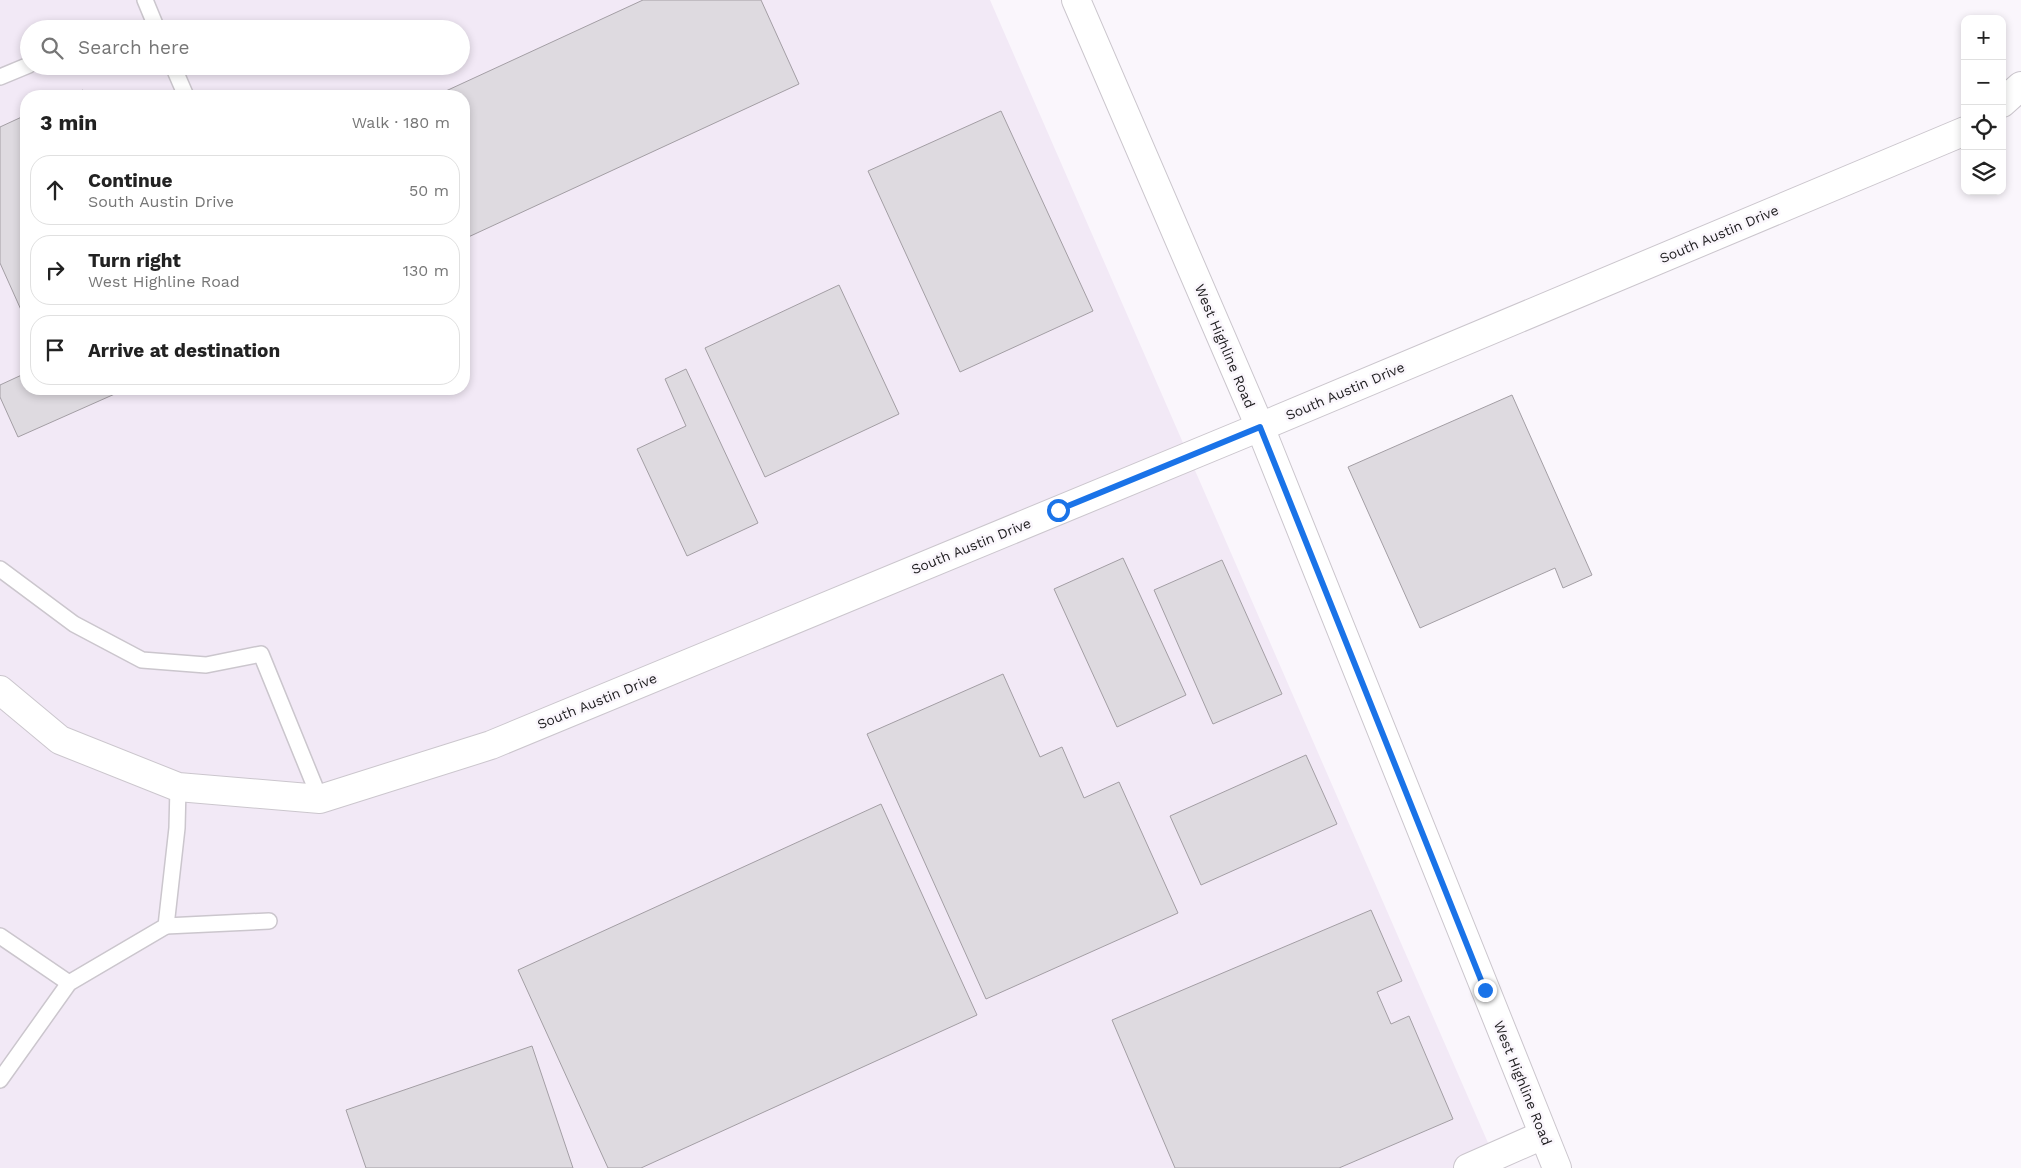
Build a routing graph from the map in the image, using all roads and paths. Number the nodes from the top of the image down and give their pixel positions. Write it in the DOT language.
graph roads {
  1 [pos="145,0"];
  2 [pos="1076,0"];
  3 [pos="153,20"];
  4 [pos="20,69"];
  5 [pos="177,75"];
  6 [pos="0,77"];
  7 [pos="2021,86"];
  8 [pos="183,90"];
  9 [pos="2006,99"];
  10 [pos="1961,133"];
  11 [pos="1260,427"];
  12 [pos="0,569"];
  13 [pos="0,690"];
  14 [pos="178,787"];
  15 [pos="320,799"];
  16 [pos="269,921"];
  17 [pos="166,926"];
  18 [pos="0,936"];
  19 [pos="69,983"];
  20 [pos="0,1080"];
  21 [pos="1543,1135"];
  22 [pos="1468,1168"];
  23 [pos="1557,1168"];
  1 -- 3 [label="lane"];
  2 -- 11 [label="street, West Highline Road"];
  4 -- 6 [label="lane"];
  5 -- 8 [label="lane"];
  7 -- 9 [label="street"];
  10 -- 11 [label="street, South Austin Drive"];
  11 -- 15 [label="street, South Austin Drive"];
  11 -- 21 [label="street, West Highline Road"];
  12 -- 15 [label="lane"];
  13 -- 14 [label="street, South Austin Drive"];
  14 -- 15 [label="street, South Austin Drive"];
  14 -- 17 [label="lane"];
  16 -- 17 [label="lane"];
  17 -- 19 [label="lane"];
  18 -- 19 [label="lane"];
  19 -- 20 [label="lane"];
  21 -- 22 [label="street"];
  21 -- 23 [label="street, West Highline Road"];
}
